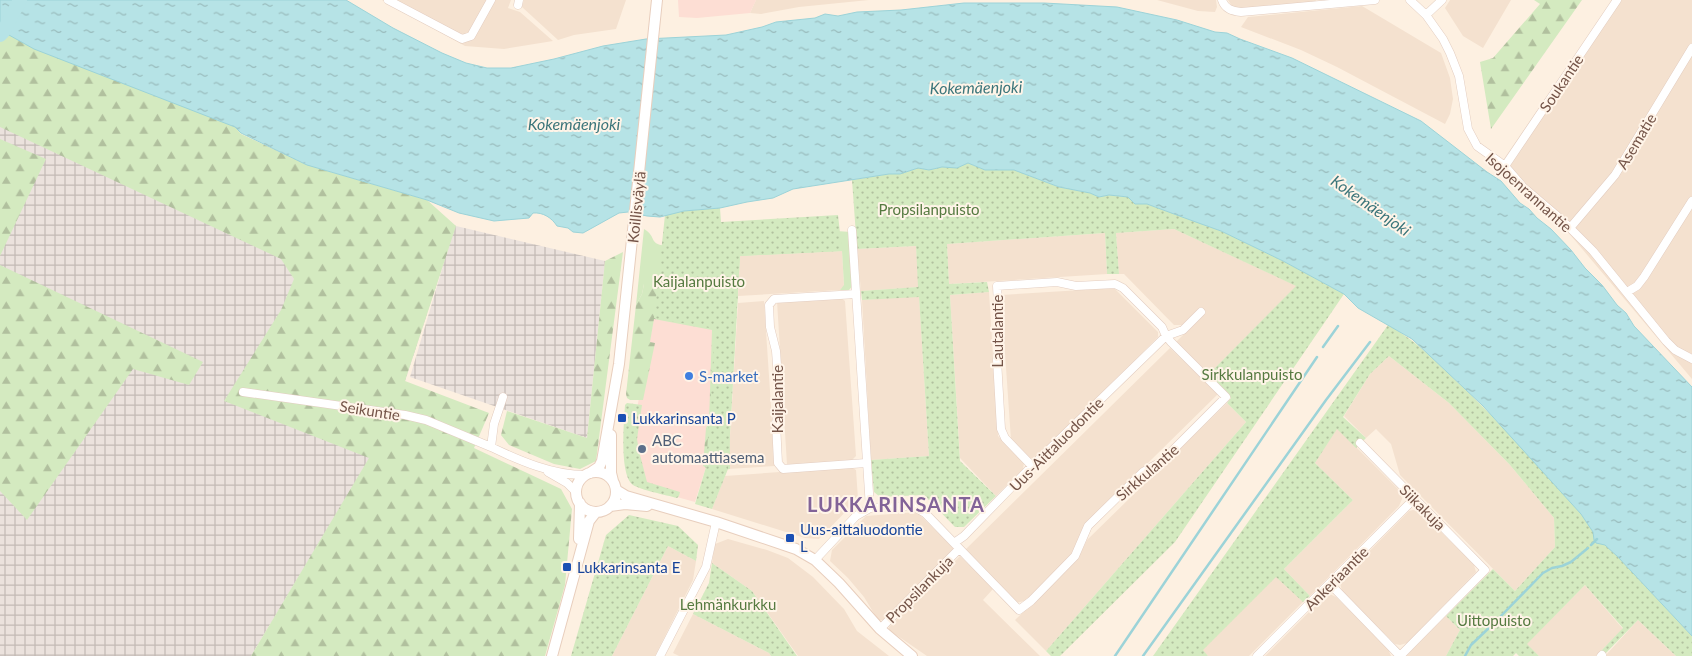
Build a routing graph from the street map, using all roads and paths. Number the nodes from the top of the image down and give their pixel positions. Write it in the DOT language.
graph roads {
  1 [pos="388,0"];
  2 [pos="491,0"];
  3 [pos="1222,0"];
  4 [pos="1375,0"];
  5 [pos="1410,0"];
  6 [pos="1442,0"];
  7 [pos="1617,0"];
  8 [pos="657,4"];
  9 [pos="1426,15"];
  10 [pos="1692,48"];
  11 [pos="1505,166"];
  12 [pos="1692,201"];
  13 [pos="1570,228"];
  14 [pos="852,230"];
  15 [pos="1627,292"];
  16 [pos="856,294"];
  17 [pos="1201,312"];
  18 [pos="1166,336"];
  19 [pos="1692,359"];
  20 [pos="244,392"];
  21 [pos="503,397"];
  22 [pos="611,414"];
  23 [pos="1360,443"];
  24 [pos="491,447"];
  25 [pos="866,463"];
  26 [pos="537,466"];
  27 [pos="1032,466"];
  28 [pos="588,474"];
  29 [pos="615,486"];
  30 [pos="576,492"];
  31 [pos="1414,499"];
  32 [pos="580,503"];
  33 [pos="610,506"];
  34 [pos="870,508"];
  35 [pos="673,509"];
  36 [pos="596,512"];
  37 [pos="716,522"];
  38 [pos="957,546"];
  39 [pos="578,558"];
  40 [pos="815,560"];
  41 [pos="1330,584"];
  42 [pos="880,629"];
  43 [pos="552,656"];
  44 [pos="661,656"];
  45 [pos="912,656"];
  46 [pos="1257,656"];
  47 [pos="1400,656"];
  1 -- 2 [label="street"];
  3 -- 4 [label="street"];
  5 -- 9 [label="street, Isojoenrannantie"];
  6 -- 9 [label="street"];
  7 -- 11 [label="street, Soukantie"];
  8 -- 22 [label="main road, Koillisväylä"];
  9 -- 11 [label="street, Isojoenrannantie"];
  10 -- 13 [label="street, Asematie"];
  11 -- 13 [label="street, Isojoenrannantie"];
  12 -- 15 [label="street"];
  13 -- 15 [label="street, Isojoenrannantie"];
  14 -- 16 [label="street"];
  15 -- 19 [label="street, Isojoenrannantie"];
  16 -- 25 [label="street"];
  16 -- 25 [label="street, Kaijalantie"];
  17 -- 18 [label="street, Uus-Aittaluodontie"];
  18 -- 27 [label="street, Uus-Aittaluodontie"];
  18 -- 27 [label="street, Lautalantie"];
  18 -- 38 [label="street, Sirkkulantie"];
  20 -- 24 [label="street, Seikuntie"];
  21 -- 24 [label="street"];
  22 -- 28 [label="main road, Koillisväylä"];
  22 -- 29 [label="main road, Koillisväylä"];
  23 -- 31 [label="street, Siikakuja"];
  24 -- 26 [label="street, Seikuntie"];
  25 -- 34 [label="street"];
  26 -- 28 [label="street, Seikuntie"];
  26 -- 30 [label="street, Seikuntie"];
  27 -- 38 [label="street, Uus-Aittaluodontie"];
  28 -- 29 [label="main road"];
  28 -- 30 [label="main road"];
  29 -- 33 [label="main road"];
  29 -- 35 [label="main road"];
  30 -- 32 [label="main road"];
  31 -- 41 [label="street, Ankeriaantie"];
  31 -- 47 [label="street, Siikakuja"];
  32 -- 36 [label="main road"];
  32 -- 39 [label="main road"];
  33 -- 35 [label="main road"];
  33 -- 36 [label="main road"];
  34 -- 38 [label="street"];
  34 -- 40 [label="street"];
  35 -- 37 [label="main road"];
  36 -- 39 [label="main road"];
  37 -- 40 [label="main road"];
  37 -- 44 [label="street"];
  38 -- 42 [label="street, Propsilankuja"];
  39 -- 43 [label="main road"];
  40 -- 42 [label="main road"];
  41 -- 46 [label="street, Ankeriaantie"];
  41 -- 47 [label="street"];
  42 -- 45 [label="main road"];
}
